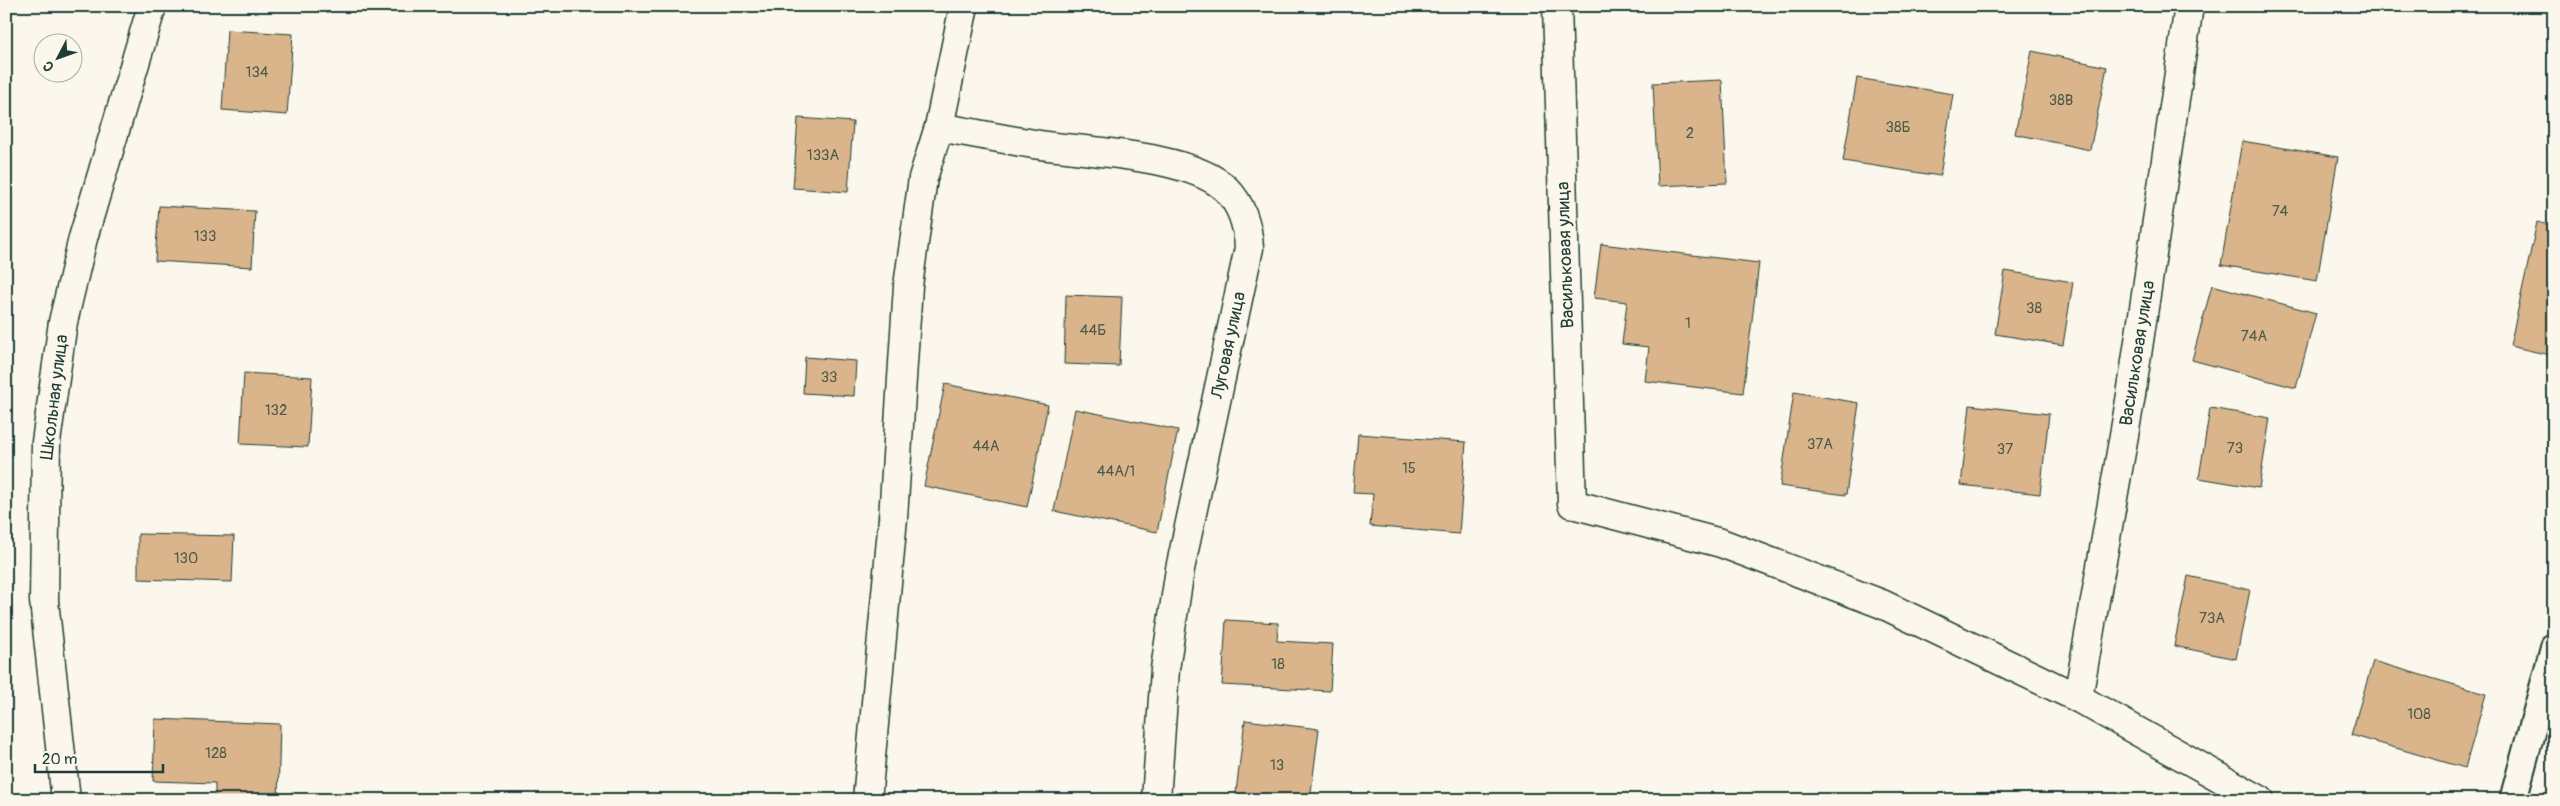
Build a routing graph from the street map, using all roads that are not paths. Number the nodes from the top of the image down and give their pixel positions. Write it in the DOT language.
graph roads {
  1 [pos="152,6"];
  2 [pos="964,6"];
  3 [pos="1557,6"];
  4 [pos="2189,6"];
  5 [pos="939,126"];
  6 [pos="2554,647"];
  7 [pos="2078,698"];
  8 [pos="66,800"];
  9 [pos="867,800"];
  10 [pos="1156,800"];
  11 [pos="2260,800"];
  12 [pos="2513,800"];
  1 -- 8 [label="street, Школьная улица"];
  2 -- 5 [label="street"];
  3 -- 7 [label="street, Васильковая улица"];
  4 -- 7 [label="street, Васильковая улица"];
  5 -- 9 [label="street"];
  5 -- 10 [label="street, Луговая улица"];
  6 -- 12 [label="lane"];
  7 -- 11 [label="street"];
}
